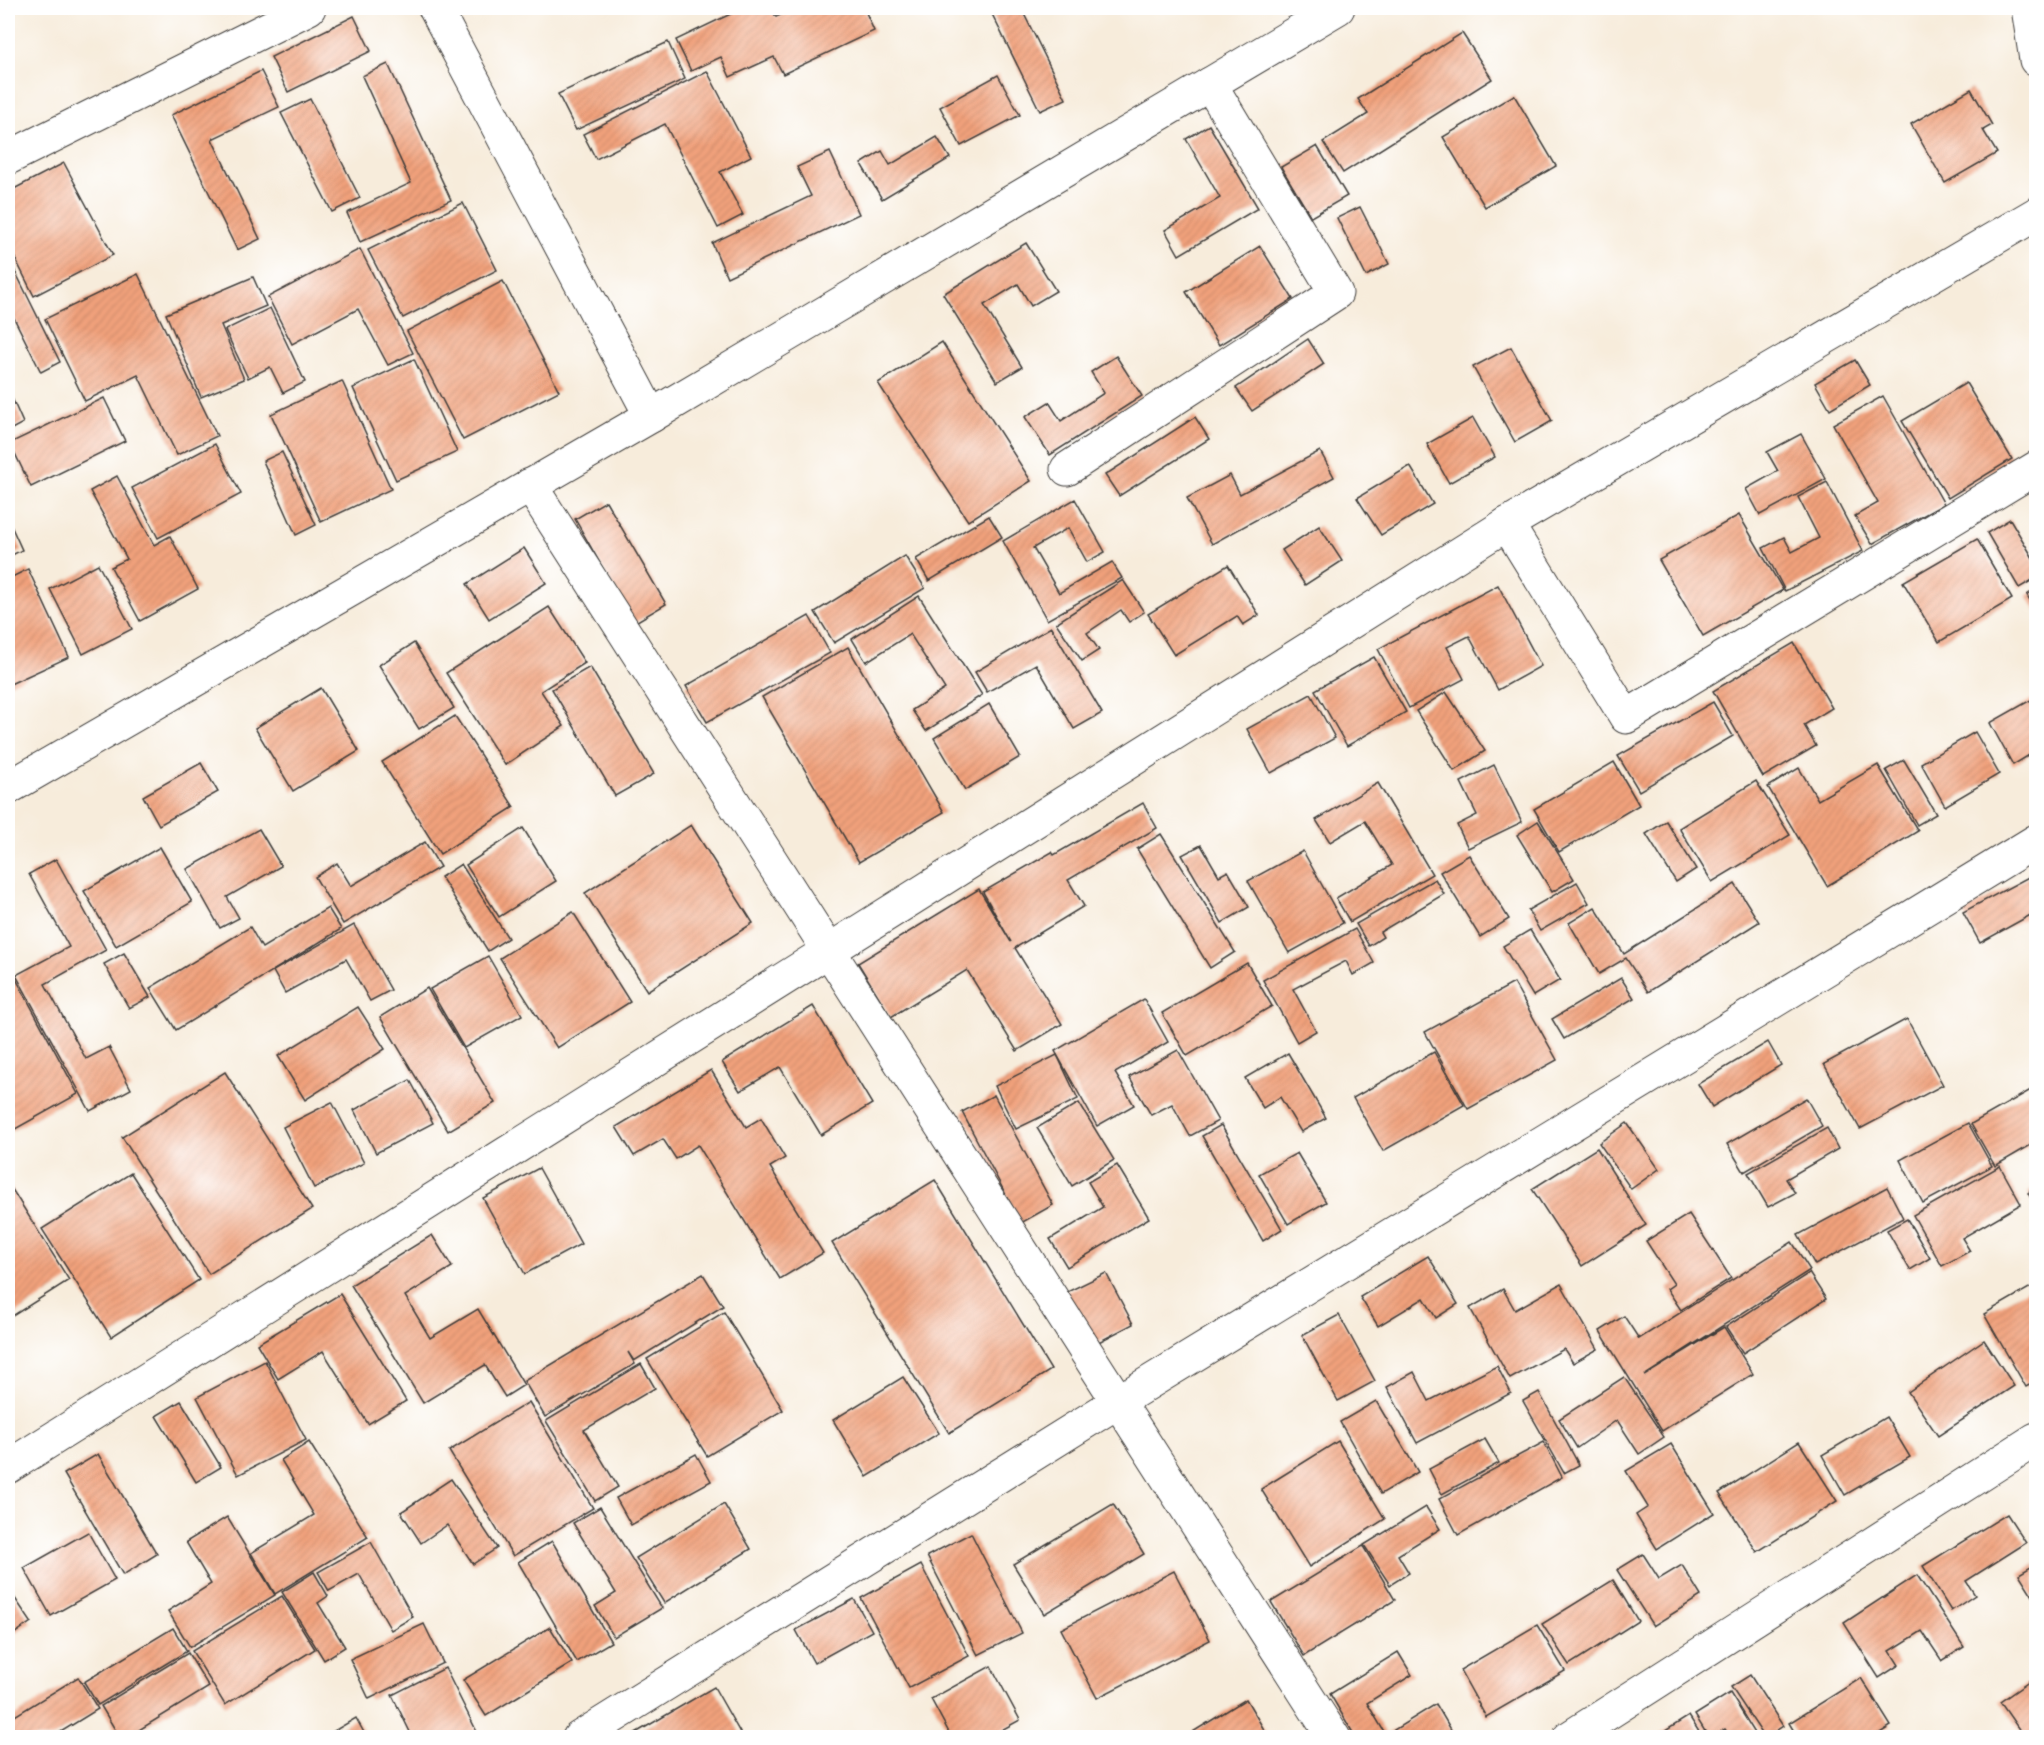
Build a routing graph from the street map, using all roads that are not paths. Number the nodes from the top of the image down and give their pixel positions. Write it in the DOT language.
graph roads {
  1 [pos="309,8"];
  2 [pos="435,8"];
  3 [pos="1338,8"];
  4 [pos="2028,8"];
  5 [pos="2037,60"];
  6 [pos="1210,84"];
  7 [pos="8,158"];
  8 [pos="2037,214"];
  9 [pos="651,416"];
  10 [pos="2037,468"];
  11 [pos="1067,469"];
  12 [pos="530,485"];
  13 [pos="1507,524"];
  14 [pos="9,783"];
  15 [pos="2037,841"];
  16 [pos="829,950"];
  17 [pos="1119,1401"];
  18 [pos="2037,1439"];
  19 [pos="8,1467"];
  20 [pos="579,1737"];
  21 [pos="1334,1737"];
  22 [pos="1569,1737"];
  1 -- 7 [label="street"];
  2 -- 9 [label="street"];
  3 -- 6 [label="street"];
  4 -- 5 [label="street"];
  6 -- 9 [label="street"];
  6 -- 11 [label="street"];
  8 -- 13 [label="street"];
  9 -- 12 [label="street"];
  10 -- 13 [label="street"];
  12 -- 14 [label="street"];
  12 -- 16 [label="street"];
  13 -- 16 [label="street"];
  15 -- 17 [label="street"];
  16 -- 17 [label="street"];
  16 -- 19 [label="street"];
  17 -- 20 [label="street"];
  17 -- 21 [label="street"];
  18 -- 22 [label="street"];
}
